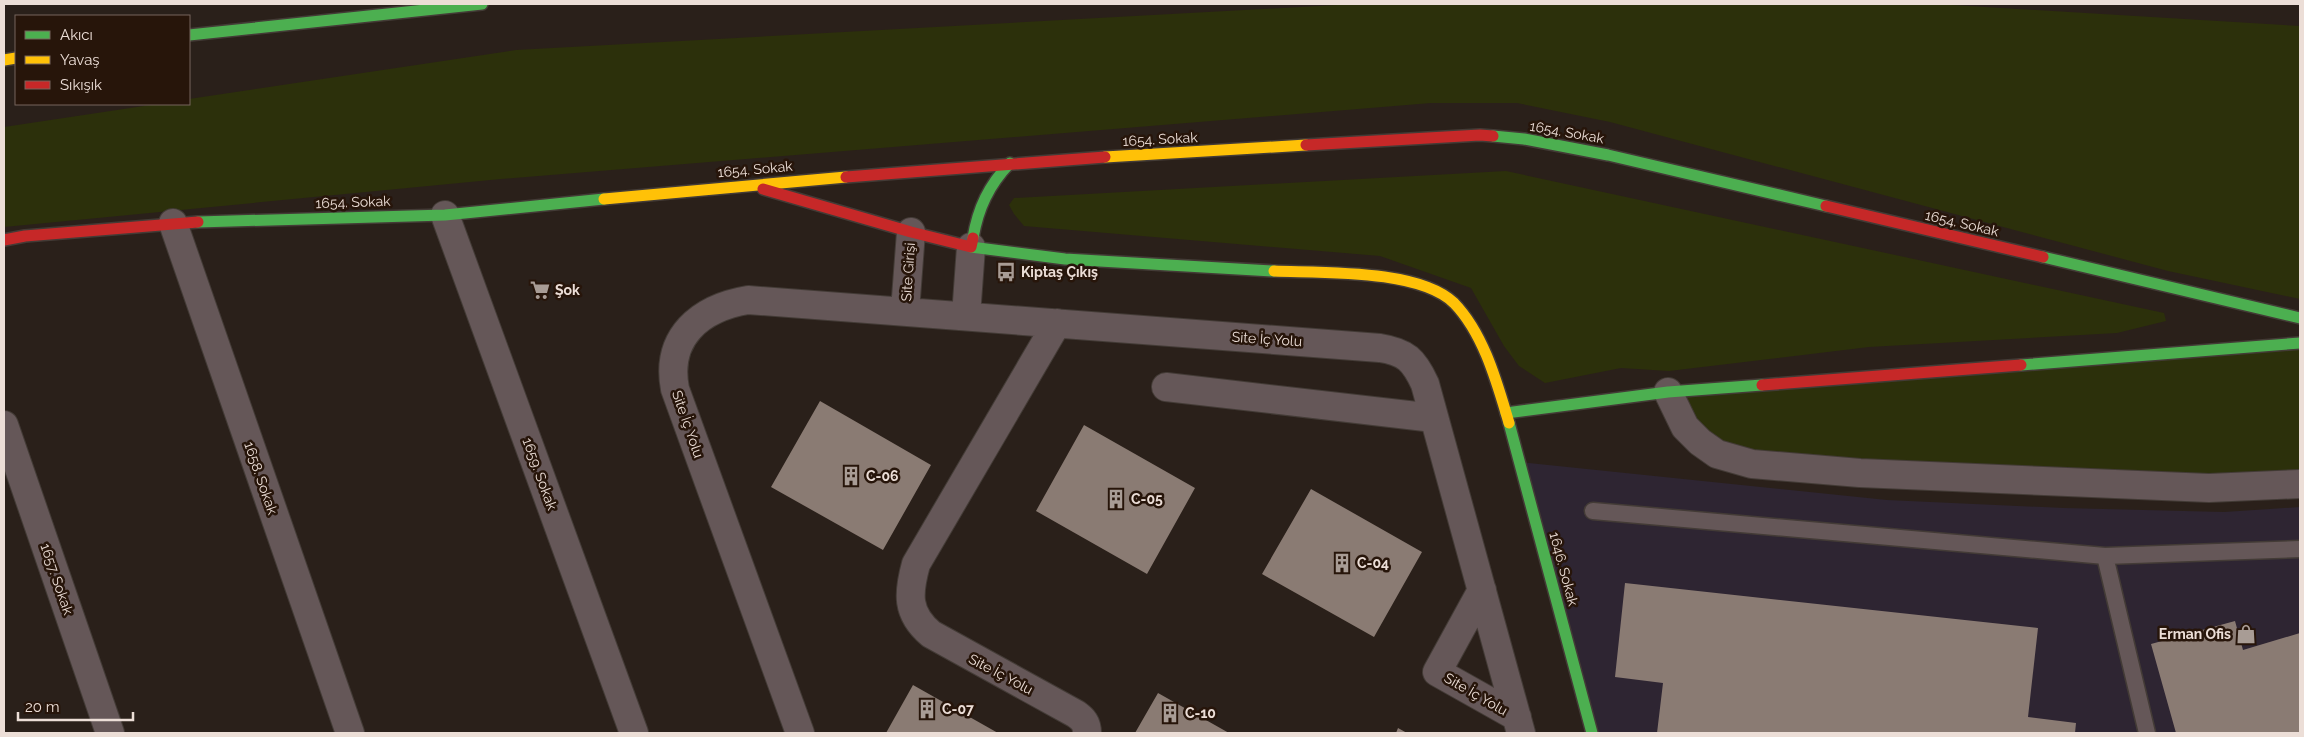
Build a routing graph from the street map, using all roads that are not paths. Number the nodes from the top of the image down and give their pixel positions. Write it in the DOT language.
graph roads {
  1 [pos="482,4"];
  2 [pos="190,35"];
  3 [pos="1010,163"];
  4 [pos="747,184"];
  5 [pos="445,215"];
  6 [pos="172,223"];
  7 [pos="911,232"];
  8 [pos="4,240"];
  9 [pos="971,247"];
  10 [pos="905,311"];
  11 [pos="966,316"];
  12 [pos="2300,318"];
  13 [pos="1057,323"];
  14 [pos="2300,343"];
  15 [pos="1166,387"];
  16 [pos="1668,392"];
  17 [pos="1506,414"];
  18 [pos="1434,418"];
  19 [pos="4,425"];
  20 [pos="2300,484"];
  21 [pos="1593,512"];
  22 [pos="2300,549"];
  23 [pos="2105,556"];
  24 [pos="1482,590"];
  25 [pos="1519,725"];
  26 [pos="110,733"];
  27 [pos="350,733"];
  28 [pos="634,733"];
  29 [pos="800,733"];
  30 [pos="1087,733"];
  31 [pos="1592,733"];
  32 [pos="2147,733"];
  1 -- 2 [label="main road"];
  3 -- 4 [label="main road, 1654. Sokak"];
  3 -- 9 [label="main road"];
  3 -- 12 [label="main road, 1654. Sokak"];
  4 -- 5 [label="main road, 1654. Sokak"];
  4 -- 7 [label="main road, 1646. Sokak"];
  5 -- 6 [label="main road, 1654. Sokak"];
  5 -- 28 [label="street, 1659. Sokak"];
  6 -- 8 [label="main road, 1654. Sokak"];
  6 -- 27 [label="street, 1658. Sokak"];
  7 -- 9 [label="main road, 1646. Sokak"];
  7 -- 10 [label="street, Site Girişi"];
  9 -- 11 [label="street"];
  9 -- 17 [label="main road, 1646. Sokak"];
  10 -- 11 [label="street, Site İç Yolu"];
  10 -- 29 [label="street, Site İç Yolu"];
  11 -- 13 [label="street, Site İç Yolu"];
  13 -- 18 [label="street, Site İç Yolu"];
  13 -- 30 [label="street, Site İç Yolu"];
  14 -- 16 [label="main road"];
  15 -- 18 [label="street"];
  16 -- 17 [label="main road"];
  16 -- 20 [label="street"];
  17 -- 31 [label="main road, 1646. Sokak"];
  18 -- 24 [label="street, Site İç Yolu"];
  19 -- 26 [label="street, 1657. Sokak"];
  21 -- 23 [label="lane"];
  22 -- 23 [label="lane"];
  23 -- 32 [label="lane"];
  24 -- 25 [label="street, Site İç Yolu"];
  24 -- 25 [label="street, Site İç Yolu"];
}
